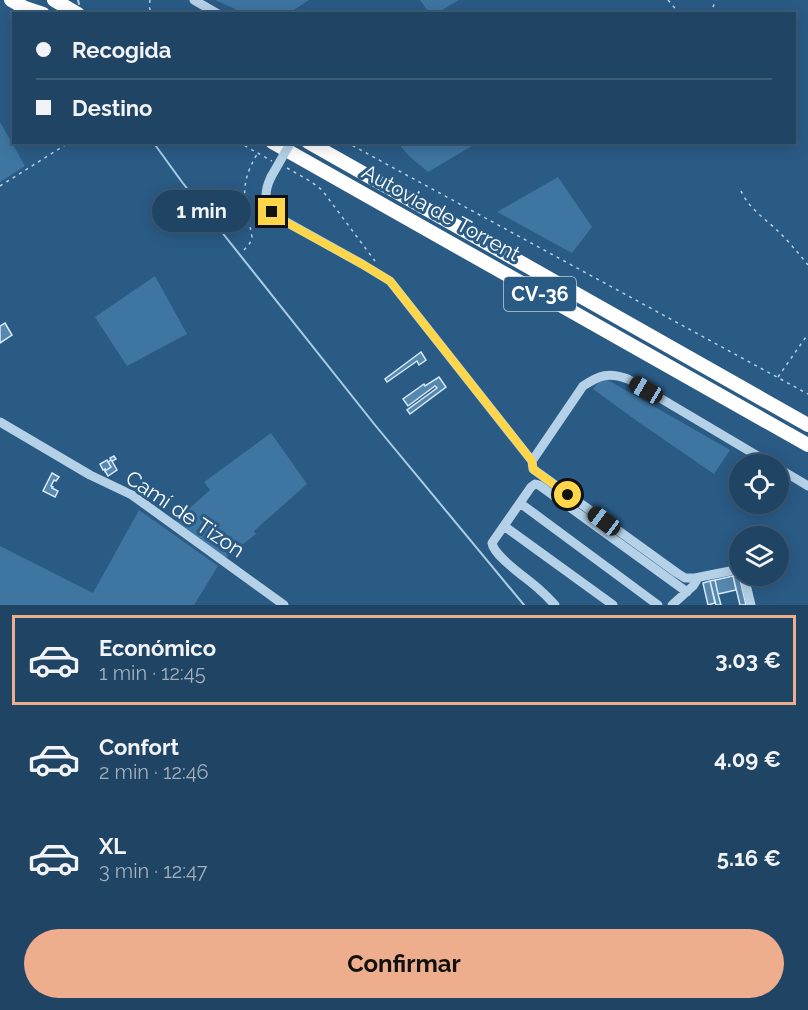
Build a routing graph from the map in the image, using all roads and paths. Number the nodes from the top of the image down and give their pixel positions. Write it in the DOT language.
graph roads {
  1 [pos="11,0"];
  2 [pos="24,0"];
  3 [pos="54,0"];
  4 [pos="194,0"];
  5 [pos="668,0"];
  6 [pos="37,12"];
  7 [pos="40,12"];
  8 [pos="75,12"];
  9 [pos="215,12"];
  10 [pos="678,12"];
  11 [pos="67,144"];
  12 [pos="241,144"];
  13 [pos="276,144"];
  14 [pos="290,144"];
  15 [pos="312,144"];
  16 [pos="350,144"];
  17 [pos="257,153"];
  18 [pos="276,163"];
  19 [pos="286,168"];
  20 [pos="0,186"];
  21 [pos="741,192"];
  22 [pos="244,250"];
  23 [pos="377,263"];
  24 [pos="808,265"];
  25 [pos="808,334"];
  26 [pos="778,377"];
  27 [pos="808,394"];
  28 [pos="0,422"];
  29 [pos="808,425"];
  30 [pos="808,445"];
  31 [pos="754,454"];
  32 [pos="532,461"];
  33 [pos="789,475"];
  34 [pos="808,486"];
  35 [pos="520,503"];
  36 [pos="504,526"];
  37 [pos="729,571"];
  38 [pos="698,578"];
  39 [pos="746,586"];
  40 [pos="687,592"];
  41 [pos="284,605"];
  42 [pos="555,605"];
  43 [pos="613,605"];
  44 [pos="658,605"];
  45 [pos="672,605"];
  46 [pos="751,605"];
  1 -- 6 [label="highway"];
  2 -- 7 [label="highway"];
  3 -- 8 [label="highway"];
  4 -- 9 [label="street"];
  5 -- 10 [label="path"];
  11 -- 20 [label="path"];
  12 -- 17 [label="path"];
  13 -- 30 [label="highway, Autovia de Torrent / CV-36"];
  14 -- 32 [label="street, bridge"];
  15 -- 29 [label="highway, Autovia de Torrent / CV-36"];
  16 -- 26 [label="path"];
  17 -- 18 [label="path"];
  17 -- 22 [label="path"];
  19 -- 23 [label="path"];
  21 -- 24 [label="path"];
  25 -- 26 [label="path"];
  26 -- 27 [label="path"];
  28 -- 41 [label="street, Camí de Tizon"];
  31 -- 32 [label="street"];
  32 -- 38 [label="street"];
  33 -- 34 [label="street"];
  35 -- 36 [label="street"];
  35 -- 40 [label="street"];
  35 -- 44 [label="street"];
  36 -- 42 [label="street"];
  36 -- 43 [label="street"];
  37 -- 38 [label="street"];
  38 -- 40 [label="street"];
  39 -- 46 [label="street"];
  40 -- 45 [label="street"];
}
